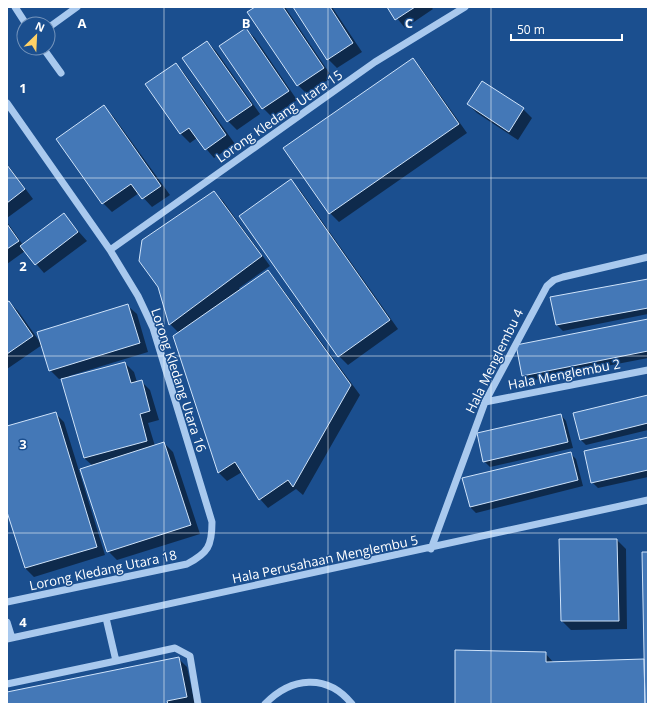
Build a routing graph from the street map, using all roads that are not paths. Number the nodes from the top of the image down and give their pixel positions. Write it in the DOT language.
graph roads {
  1 [pos="15,7"];
  2 [pos="77,7"];
  3 [pos="465,7"];
  4 [pos="21,16"];
  5 [pos="56,22"];
  6 [pos="49,56"];
  7 [pos="61,74"];
  8 [pos="7,103"];
  9 [pos="110,250"];
  10 [pos="648,257"];
  11 [pos="648,370"];
  12 [pos="485,402"];
  13 [pos="648,500"];
  14 [pos="431,549"];
  15 [pos="203,556"];
  16 [pos="7,602"];
  17 [pos="106,618"];
  18 [pos="7,622"];
  19 [pos="10,639"];
  20 [pos="116,661"];
  21 [pos="7,684"];
  22 [pos="198,704"];
  23 [pos="265,704"];
  24 [pos="352,704"];
  1 -- 4 [label="street"];
  2 -- 5 [label="street"];
  3 -- 9 [label="street, Lorong Kledang Utara 15"];
  6 -- 7 [label="street"];
  8 -- 9 [label="street, Lorong Kledang Utara 16"];
  9 -- 15 [label="street, Lorong Kledang Utara 16"];
  10 -- 12 [label="street, Hala Menglembu 4"];
  11 -- 12 [label="street, Hala Menglembu 2"];
  12 -- 14 [label="street, Hala Menglembu 4"];
  13 -- 14 [label="street, Hala Perusahaan Menglembu 5"];
  14 -- 17 [label="street, Hala Perusahaan Menglembu 5"];
  15 -- 16 [label="street, Lorong Kledang Utara 18"];
  17 -- 19 [label="street, Hala Perusahaan Menglembu 5"];
  17 -- 20 [label="street"];
  18 -- 19 [label="street"];
  20 -- 21 [label="street"];
  20 -- 22 [label="street"];
  23 -- 24 [label="street"];
}
